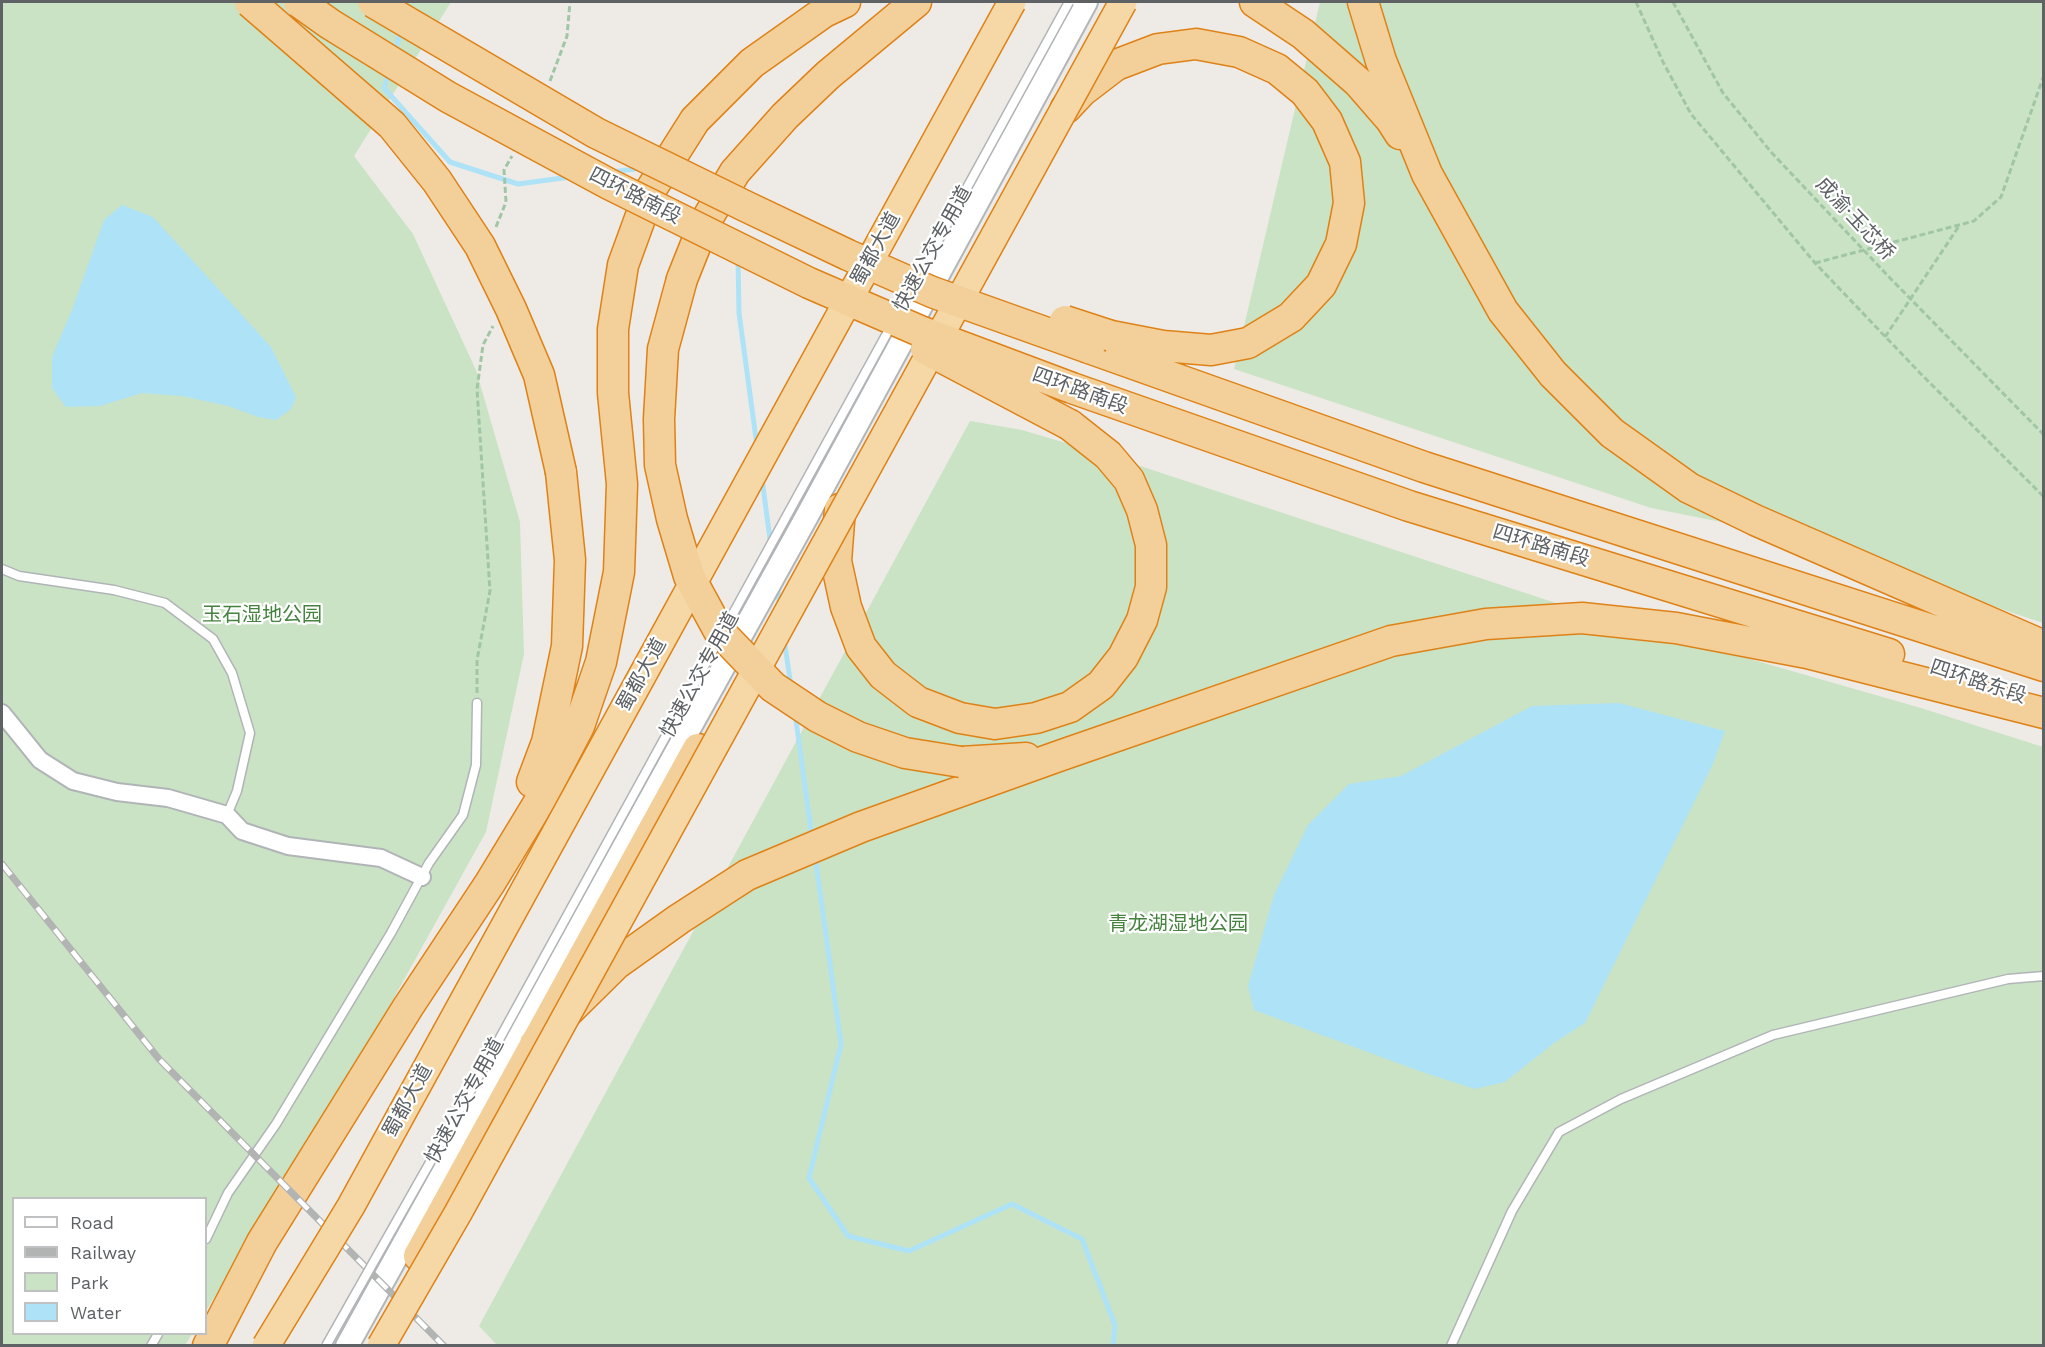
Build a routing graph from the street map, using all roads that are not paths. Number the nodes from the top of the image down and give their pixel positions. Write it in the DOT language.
graph roads {
  1 [pos="250,2"];
  2 [pos="299,2"];
  3 [pos="373,2"];
  4 [pos="845,2"];
  5 [pos="916,2"];
  6 [pos="1012,2"];
  7 [pos="1027,2"];
  8 [pos="1068,2"];
  9 [pos="1086,2"];
  10 [pos="1115,2"];
  11 [pos="1123,2"];
  12 [pos="1254,2"];
  13 [pos="1363,2"];
  14 [pos="1043,131"];
  15 [pos="1427,174"];
  16 [pos="809,283"];
  17 [pos="1100,342"];
  18 [pos="842,494"];
  19 [pos="2,568"];
  20 [pos="1925,628"];
  21 [pos="2043,646"];
  22 [pos="2043,666"];
  23 [pos="1909,669"];
  24 [pos="477,703"];
  25 [pos="2043,704"];
  26 [pos="2,713"];
  27 [pos="2043,713"];
  28 [pos="1059,756"];
  29 [pos="227,815"];
  30 [pos="422,878"];
  31 [pos="490,884"];
  32 [pos="2043,976"];
  33 [pos="535,1044"];
  34 [pos="207,1237"];
  35 [pos="208,1346"];
  36 [pos="266,1346"];
  37 [pos="282,1346"];
  38 [pos="326,1346"];
  39 [pos="347,1346"];
  40 [pos="369,1346"];
  41 [pos="381,1346"];
  42 [pos="1451,1346"];
  1 -- 31 [label="highway, bridge"];
  2 -- 16 [label="highway, 四环路南段, bridge"];
  3 -- 17 [label="highway, 四环路南段, bridge"];
  4 -- 31 [label="highway"];
  5 -- 28 [label="highway, bridge"];
  6 -- 36 [label="highway, 蜀都大道, bridge"];
  7 -- 37 [label="main road"];
  8 -- 38 [label="lane, 快速公交专用道, bridge"];
  9 -- 39 [label="main road"];
  10 -- 14 [label="highway"];
  11 -- 41 [label="highway, bridge"];
  12 -- 15 [label="highway"];
  13 -- 15 [label="highway"];
  14 -- 17 [label="highway"];
  14 -- 18 [label="highway"];
  15 -- 21 [label="highway"];
  16 -- 18 [label="highway, bridge"];
  16 -- 23 [label="highway, 四环路南段, bridge"];
  17 -- 20 [label="highway, 四环路南段"];
  18 -- 33 [label="highway"];
  19 -- 29 [label="lane"];
  20 -- 22 [label="highway, 四环路东段"];
  23 -- 25 [label="highway, 四环路东段"];
  23 -- 27 [label="highway"];
  23 -- 28 [label="highway"];
  24 -- 30 [label="lane"];
  26 -- 29 [label="street"];
  28 -- 33 [label="highway"];
  29 -- 30 [label="street"];
  30 -- 34 [label="lane"];
  31 -- 35 [label="highway"];
  32 -- 42 [label="lane"];
  33 -- 40 [label="highway"];
}
